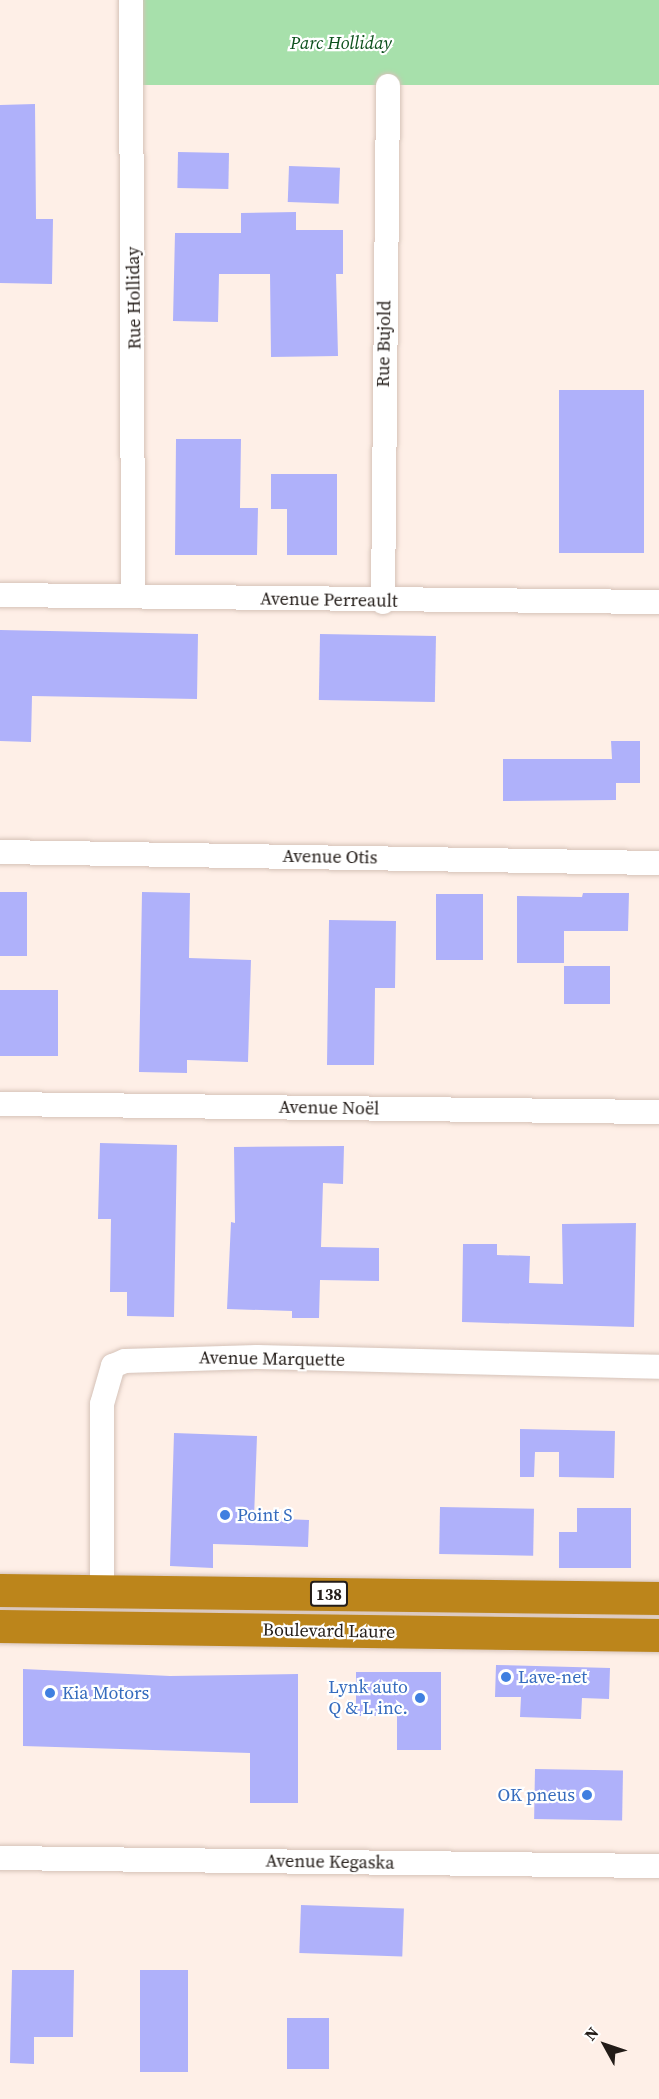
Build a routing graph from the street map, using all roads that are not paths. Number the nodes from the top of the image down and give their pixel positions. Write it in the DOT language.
graph roads {
  1 [pos="131,0"];
  2 [pos="388,86"];
  3 [pos="0,595"];
  4 [pos="133,596"];
  5 [pos="383,602"];
  6 [pos="659,602"];
  7 [pos="0,852"];
  8 [pos="659,863"];
  9 [pos="0,1104"];
  10 [pos="659,1112"];
  11 [pos="659,1367"];
  12 [pos="0,1590"];
  13 [pos="102,1591"];
  14 [pos="659,1598"];
  15 [pos="0,1626"];
  16 [pos="659,1635"];
  17 [pos="0,1858"];
  18 [pos="659,1866"];
  1 -- 4 [label="street, Rue Holliday"];
  2 -- 5 [label="street, Rue Bujold"];
  3 -- 4 [label="street, Avenue Perreault"];
  4 -- 5 [label="street, Avenue Perreault"];
  5 -- 6 [label="street, Avenue Perreault"];
  7 -- 8 [label="street, Avenue Otis"];
  9 -- 10 [label="street, Avenue Noël"];
  11 -- 13 [label="street, Avenue Marquette"];
  12 -- 13 [label="highway, Boulevard Laure / 138"];
  13 -- 14 [label="highway, Boulevard Laure / 138"];
  15 -- 16 [label="highway, Boulevard Laure / 138"];
  17 -- 18 [label="street, Avenue Kegaska"];
}
